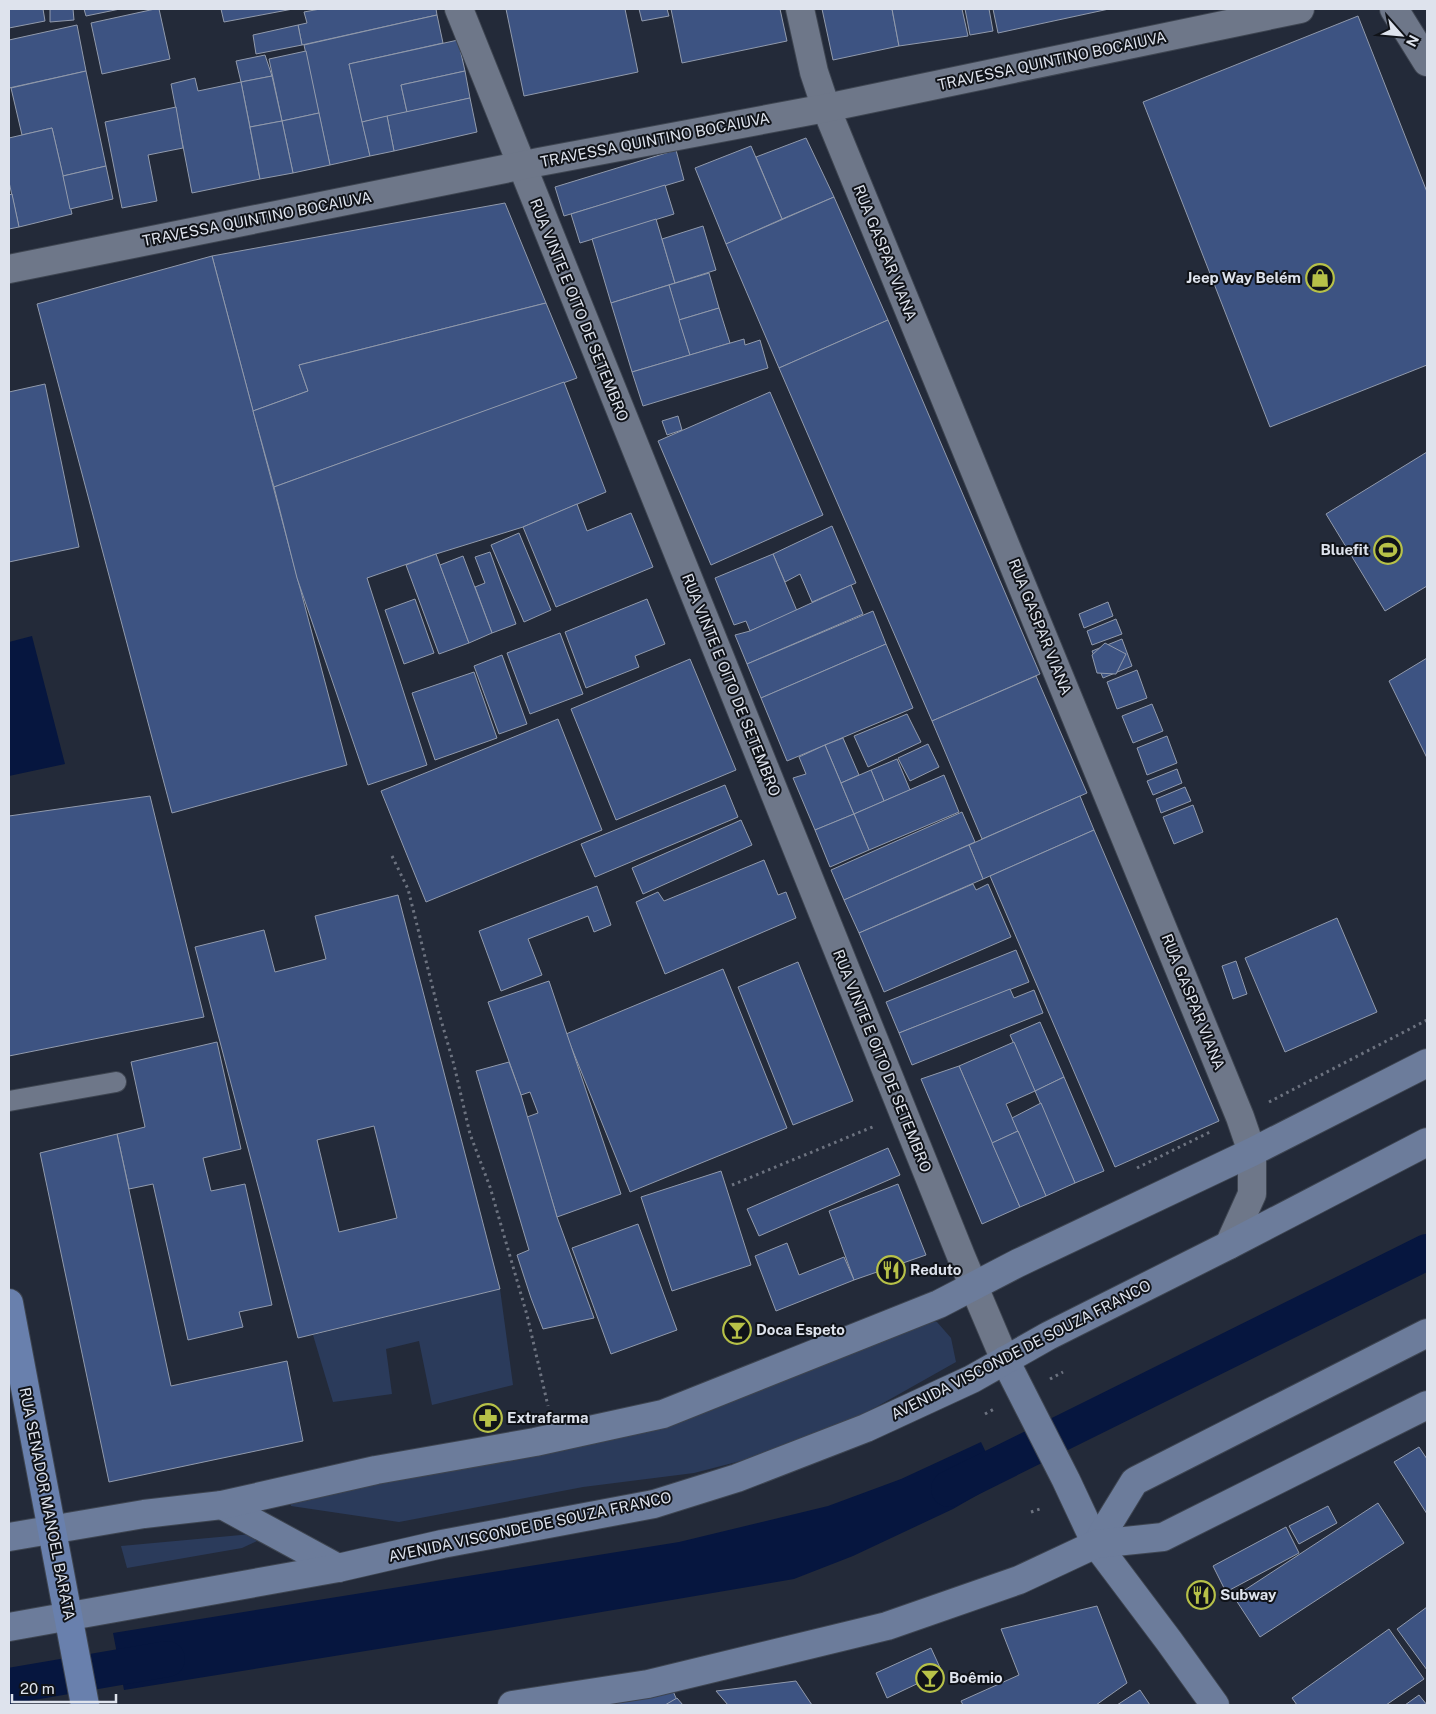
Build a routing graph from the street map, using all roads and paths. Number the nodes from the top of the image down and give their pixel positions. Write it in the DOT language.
graph roads {
  1 [pos="458,9"];
  2 [pos="800,9"];
  3 [pos="1300,9"];
  4 [pos="1394,9"];
  5 [pos="1427,62"];
  6 [pos="826,108"];
  7 [pos="521,166"];
  8 [pos="9,269"];
  9 [pos="392,856"];
  10 [pos="1427,1020"];
  11 [pos="1427,1063"];
  12 [pos="116,1082"];
  13 [pos="9,1101"];
  14 [pos="904,1115"];
  15 [pos="1240,1117"];
  16 [pos="1427,1142"];
  17 [pos="1252,1152"];
  18 [pos="1135,1169"];
  19 [pos="732,1184"];
  20 [pos="1229,1245"];
  21 [pos="974,1287"];
  22 [pos="9,1303"];
  23 [pos="1427,1333"];
  24 [pos="1005,1360"];
  25 [pos="1427,1405"];
  26 [pos="549,1412"];
  27 [pos="222,1504"];
  28 [pos="52,1530"];
  29 [pos="9,1537"];
  30 [pos="1096,1544"];
  31 [pos="338,1568"];
  32 [pos="70,1626"];
  33 [pos="9,1627"];
  34 [pos="85,1705"];
  35 [pos="512,1705"];
  36 [pos="1215,1705"];
  1 -- 7 [label="street, RUA VINTE E OITO DE SETEMBRO"];
  2 -- 6 [label="street, RUA GASPAR VIANA"];
  3 -- 6 [label="street, TRAVESSA QUINTINO BOCAIUVA"];
  4 -- 5 [label="street"];
  6 -- 7 [label="street, TRAVESSA QUINTINO BOCAIUVA"];
  6 -- 15 [label="street, RUA GASPAR VIANA"];
  7 -- 8 [label="street, TRAVESSA QUINTINO BOCAIUVA"];
  7 -- 14 [label="street, RUA VINTE E OITO DE SETEMBRO"];
  9 -- 26 [label="path"];
  10 -- 15 [label="path"];
  11 -- 17 [label="main road"];
  12 -- 13 [label="lane"];
  14 -- 19 [label="path"];
  14 -- 21 [label="street, RUA VINTE E OITO DE SETEMBRO"];
  15 -- 17 [label="street, RUA GASPAR VIANA"];
  15 -- 18 [label="path"];
  16 -- 20 [label="main road, AVENIDA VISCONDE DE SOUZA FRANCO"];
  17 -- 20 [label="street, RUA GASPAR VIANA"];
  17 -- 21 [label="main road"];
  20 -- 24 [label="main road, AVENIDA VISCONDE DE SOUZA FRANCO"];
  21 -- 24 [label="street, RUA VINTE E OITO DE SETEMBRO"];
  21 -- 27 [label="main road"];
  22 -- 28 [label="main road, RUA SENADOR MANOEL BARATA"];
  23 -- 30 [label="main road"];
  24 -- 30 [label="main road"];
  24 -- 31 [label="main road, AVENIDA VISCONDE DE SOUZA FRANCO"];
  25 -- 30 [label="main road"];
  27 -- 28 [label="main road"];
  27 -- 31 [label="main road"];
  28 -- 29 [label="main road"];
  28 -- 32 [label="main road, RUA SENADOR MANOEL BARATA"];
  30 -- 35 [label="main road"];
  30 -- 36 [label="main road"];
  31 -- 32 [label="main road, AVENIDA VISCONDE DE SOUZA FRANCO"];
  32 -- 33 [label="main road, AVENIDA VISCONDE DE SOUZA FRANCO"];
  32 -- 34 [label="main road, RUA SENADOR MANOEL BARATA"];
}
